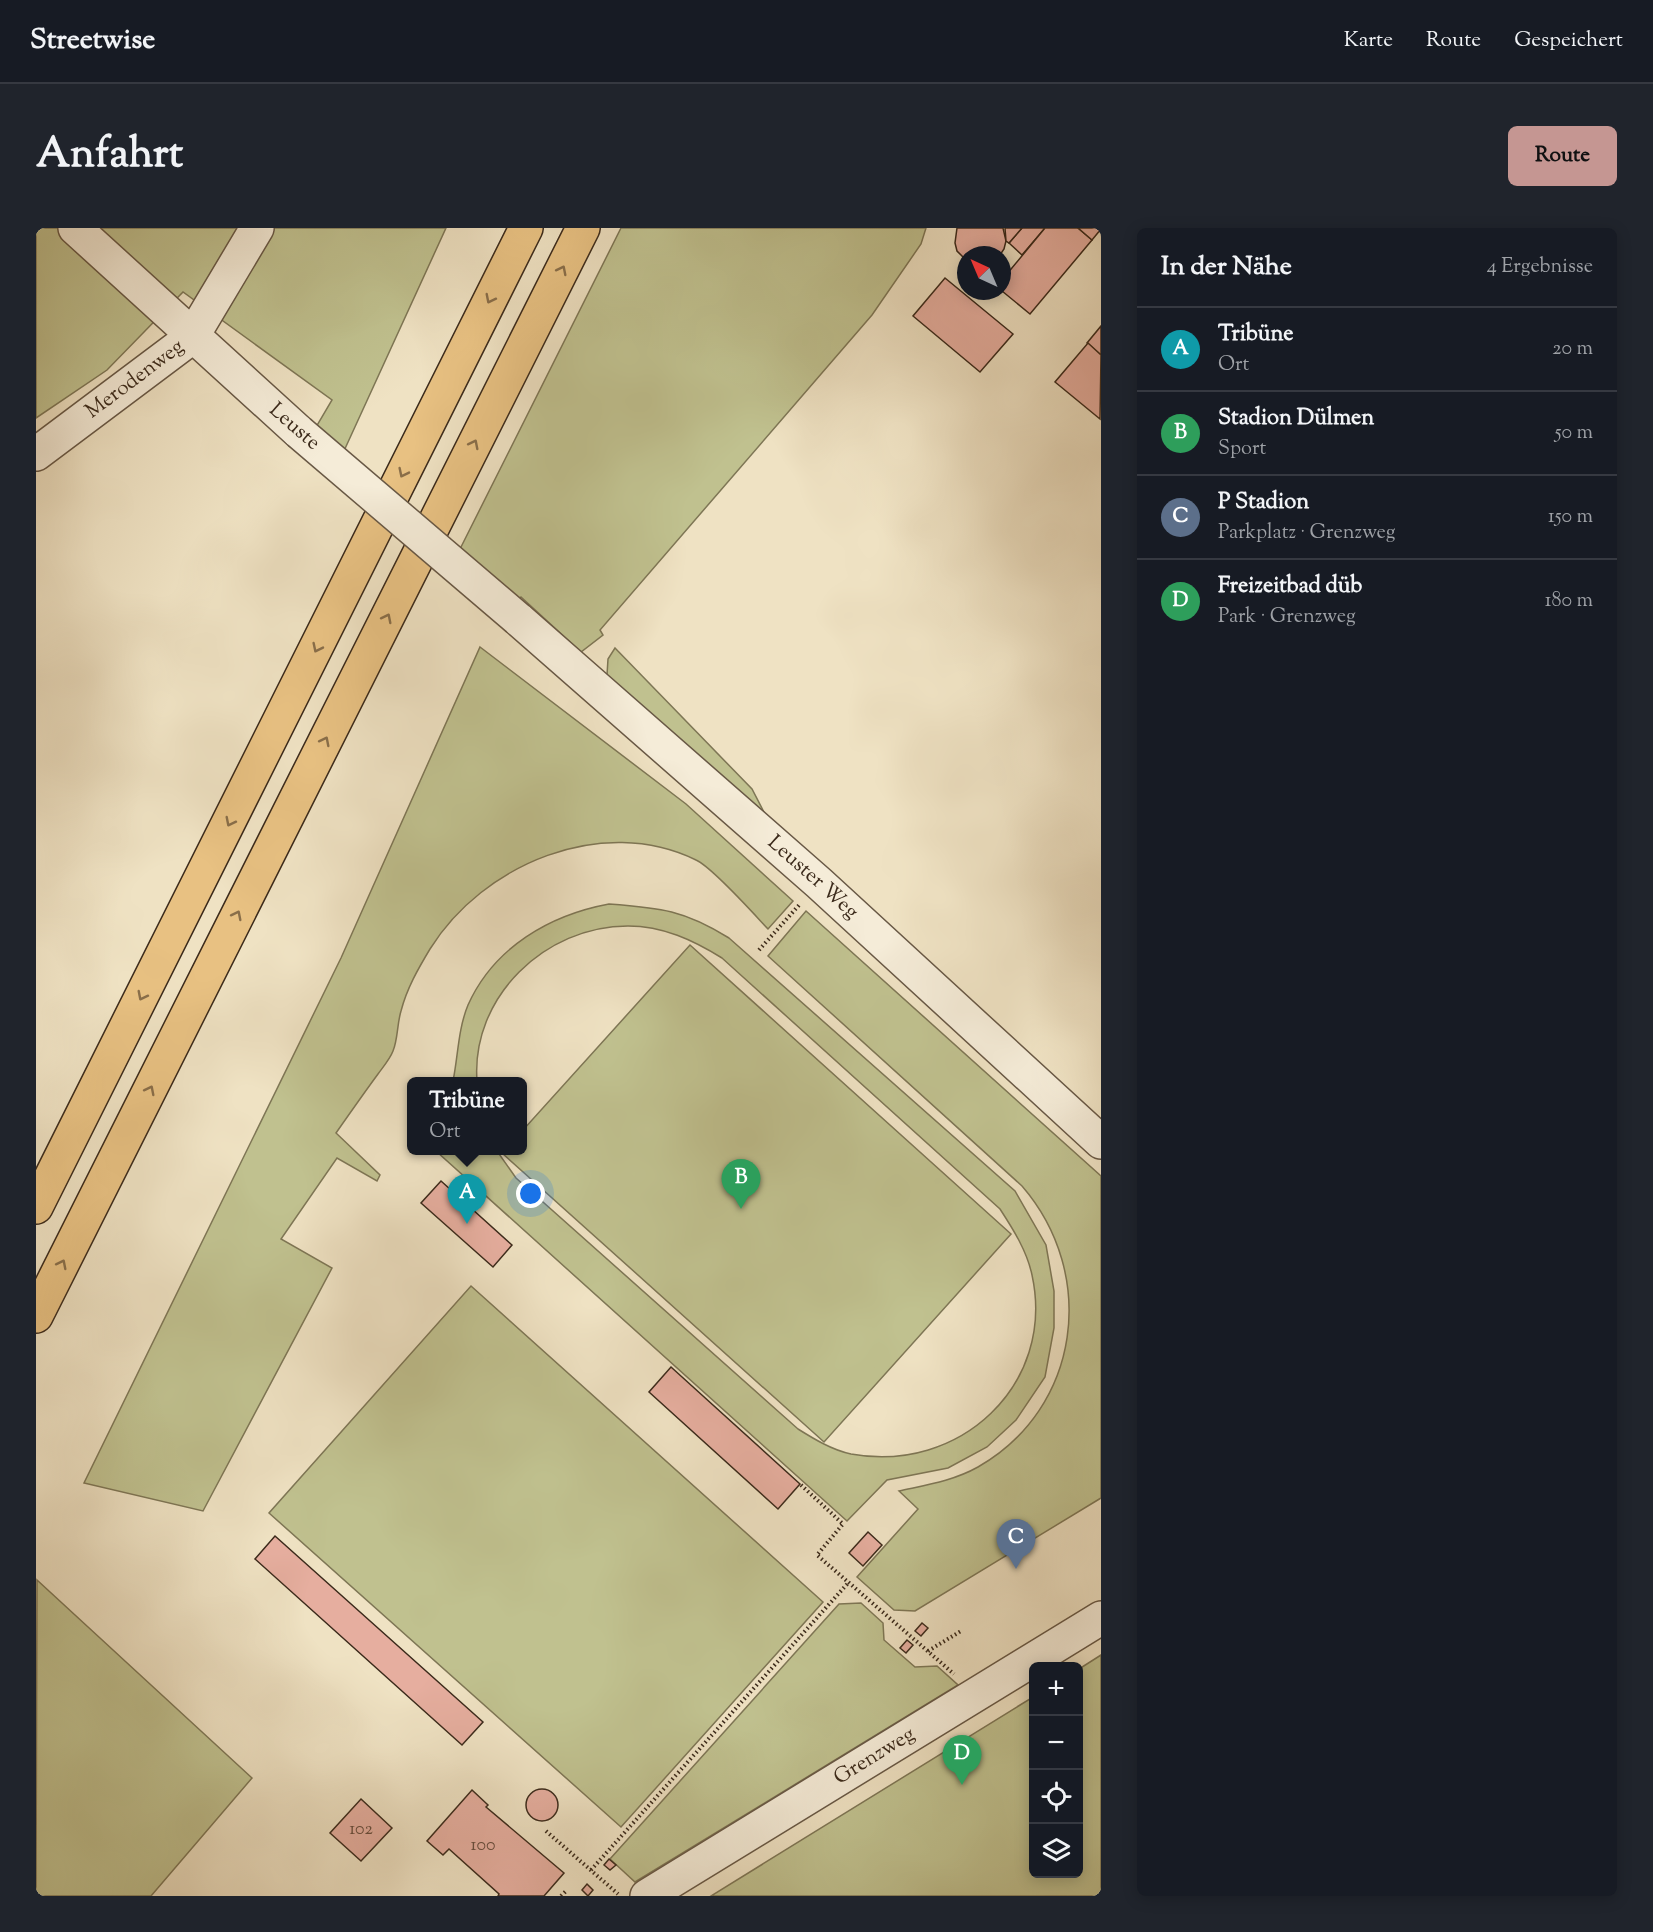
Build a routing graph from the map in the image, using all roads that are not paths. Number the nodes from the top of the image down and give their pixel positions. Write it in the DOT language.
graph roads {
  1 [pos="75,228"];
  2 [pos="257,228"];
  3 [pos="526,228"];
  4 [pos="583,228"];
  5 [pos="192,337"];
  6 [pos="36,454"];
  7 [pos="518,619"];
  8 [pos="1101,1142"];
  9 [pos="36,1207"];
  10 [pos="36,1316"];
  11 [pos="1101,1618"];
  12 [pos="647,1896"];
  1 -- 5 [label="street, Leuste"];
  2 -- 5 [label="street, Merodenweg"];
  3 -- 9 [label="highway, one-way"];
  10 -- 4 [label="highway, one-way"];
  5 -- 6 [label="street, Merodenweg"];
  5 -- 7 [label="street, Leuste, bridge"];
  7 -- 8 [label="street, Leuster Weg"];
  11 -- 12 [label="street, Grenzweg"];
}
